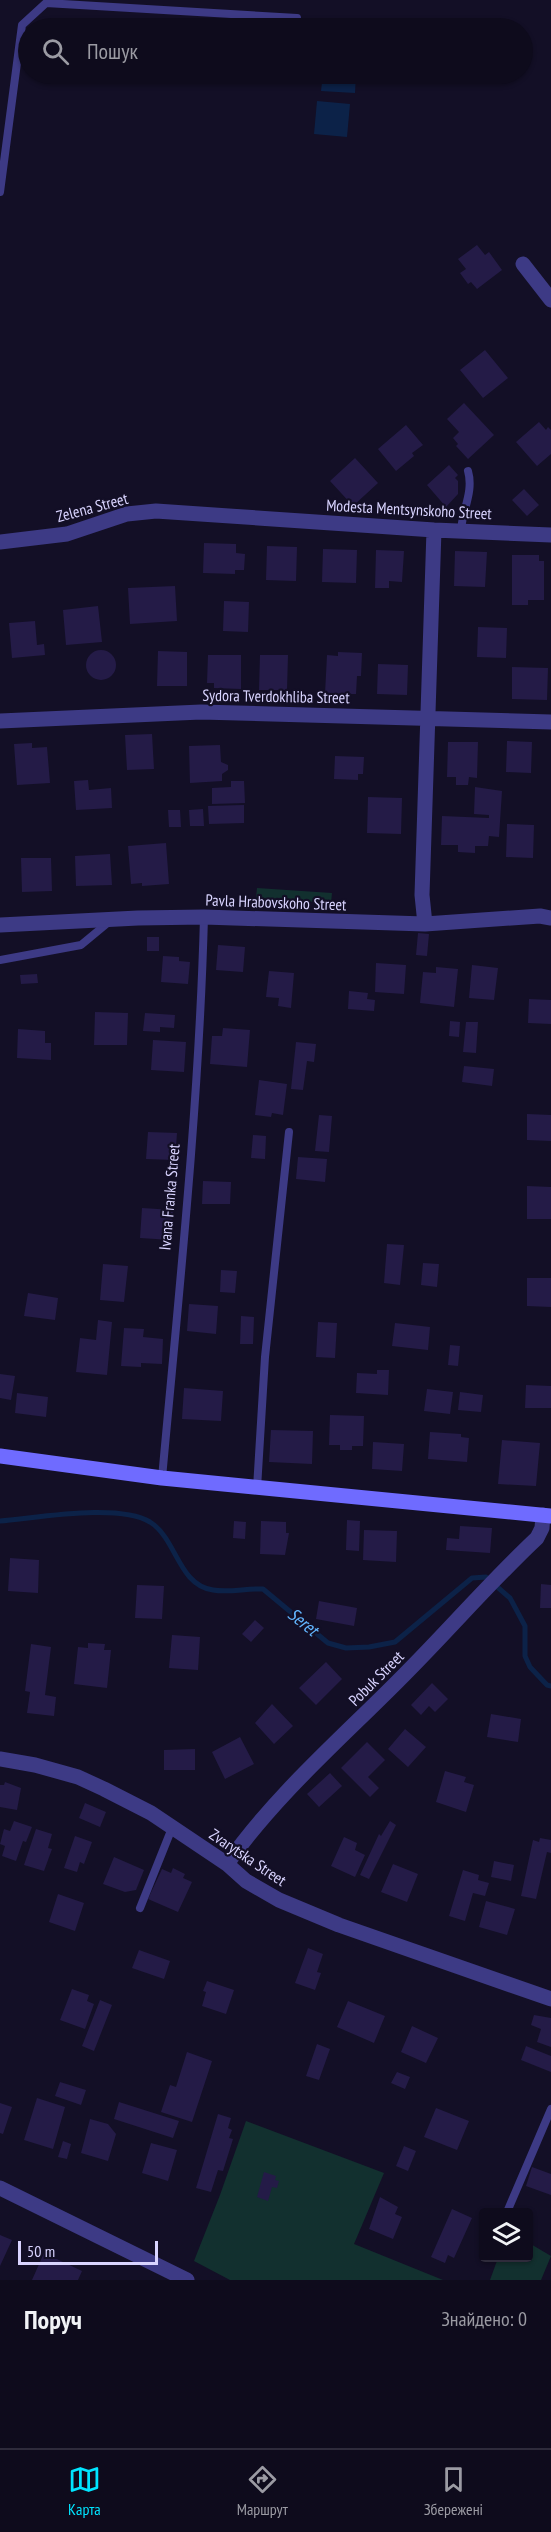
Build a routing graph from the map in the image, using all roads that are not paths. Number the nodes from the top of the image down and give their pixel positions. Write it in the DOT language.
graph roads {
  1 [pos="30,18"];
  2 [pos="297,18"];
  3 [pos="18,55"];
  4 [pos="0,192"];
  5 [pos="523,264"];
  6 [pos="551,300"];
  7 [pos="468,471"];
  8 [pos="265,519"];
  9 [pos="434,530"];
  10 [pos="461,531"];
  11 [pos="551,535"];
  12 [pos="0,542"];
  13 [pos="428,717"];
  14 [pos="0,721"];
  15 [pos="551,722"];
  16 [pos="204,917"];
  17 [pos="551,918"];
  18 [pos="112,920"];
  19 [pos="425,924"];
  20 [pos="0,925"];
  21 [pos="0,960"];
  22 [pos="289,1132"];
  23 [pos="0,1456"];
  24 [pos="162,1478"];
  25 [pos="257,1488"];
  26 [pos="547,1515"];
  27 [pos="0,1759"];
  28 [pos="172,1828"];
  29 [pos="227,1864"];
  30 [pos="140,1908"];
  31 [pos="551,1999"];
  32 [pos="551,2109"];
  33 [pos="0,2188"];
  34 [pos="509,2208"];
  35 [pos="187,2280"];
  1 -- 2 [label="lane"];
  3 -- 4 [label="lane"];
  5 -- 6 [label="street"];
  7 -- 10 [label="lane"];
  8 -- 9 [label="street, Modesta Mentsynskoho Street"];
  8 -- 12 [label="street, Zelena Street"];
  9 -- 10 [label="street, Modesta Mentsynskoho Street"];
  9 -- 13 [label="street"];
  10 -- 11 [label="street, Modesta Mentsynskoho Street"];
  13 -- 14 [label="street, Sydora Tverdokhliba Street"];
  13 -- 15 [label="street, Sydora Tverdokhliba Street"];
  13 -- 19 [label="street"];
  16 -- 18 [label="street, Pavla Hrabovskoho Street"];
  16 -- 19 [label="street, Pavla Hrabovskoho Street"];
  16 -- 24 [label="lane, Ivana Franka Street"];
  17 -- 19 [label="street, Pavla Hrabovskoho Street"];
  18 -- 20 [label="street, Pavla Hrabovskoho Street"];
  18 -- 21 [label="lane"];
  22 -- 25 [label="lane"];
  23 -- 24 [label="main road"];
  24 -- 25 [label="main road"];
  25 -- 26 [label="main road"];
  26 -- 29 [label="street, Pobuk Street"];
  27 -- 28 [label="street, Zvarytska Street"];
  28 -- 29 [label="street, Zvarytska Street"];
  28 -- 30 [label="lane"];
  29 -- 31 [label="street, Zvarytska Street"];
  32 -- 34 [label="lane"];
  33 -- 35 [label="street"];
}
